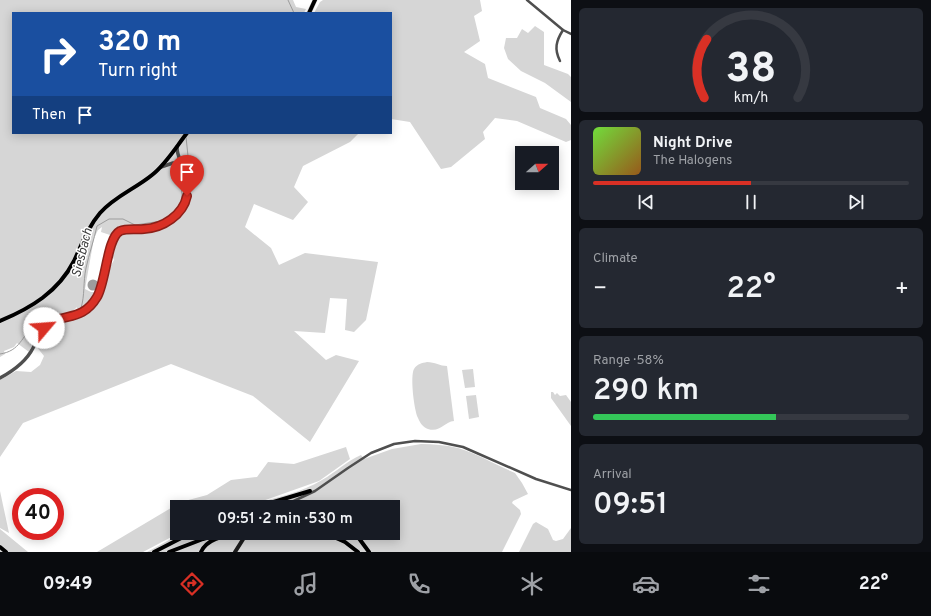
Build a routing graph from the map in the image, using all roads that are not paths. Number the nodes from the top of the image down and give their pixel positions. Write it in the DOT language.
graph roads {
  1 [pos="315,0"];
  2 [pos="527,0"];
  3 [pos="309,12"];
  4 [pos="563,30"];
  5 [pos="571,34"];
  6 [pos="560,61"];
  7 [pos="186,134"];
  8 [pos="177,146"];
  9 [pos="170,155"];
  10 [pos="179,163"];
  11 [pos="161,167"];
  12 [pos="0,321"];
  13 [pos="0,378"];
  14 [pos="323,486"];
  15 [pos="310,490"];
  16 [pos="571,490"];
  17 [pos="279,500"];
  18 [pos="297,500"];
  19 [pos="177,540"];
  20 [pos="198,540"];
  21 [pos="211,540"];
  22 [pos="242,540"];
  23 [pos="341,540"];
  24 [pos="360,540"];
  25 [pos="0,547"];
  26 [pos="202,551"];
  27 [pos="6,552"];
  28 [pos="154,552"];
  29 [pos="169,552"];
  30 [pos="235,552"];
  31 [pos="358,552"];
  32 [pos="369,552"];
  1 -- 3 [label="main road"];
  2 -- 4 [label="street"];
  4 -- 5 [label="street"];
  4 -- 6 [label="street"];
  7 -- 8 [label="main road"];
  8 -- 9 [label="main road"];
  8 -- 10 [label="street"];
  9 -- 10 [label="street"];
  9 -- 11 [label="main road"];
  10 -- 11 [label="street"];
  10 -- 13 [label="street"];
  11 -- 12 [label="main road"];
  14 -- 15 [label="street"];
  14 -- 16 [label="street"];
  14 -- 18 [label="street"];
  15 -- 17 [label="main road"];
  19 -- 28 [label="main road"];
  20 -- 29 [label="main road"];
  21 -- 26 [label="main road"];
  22 -- 30 [label="main road"];
  23 -- 31 [label="main road"];
  24 -- 32 [label="main road"];
  25 -- 27 [label="main road"];
}
